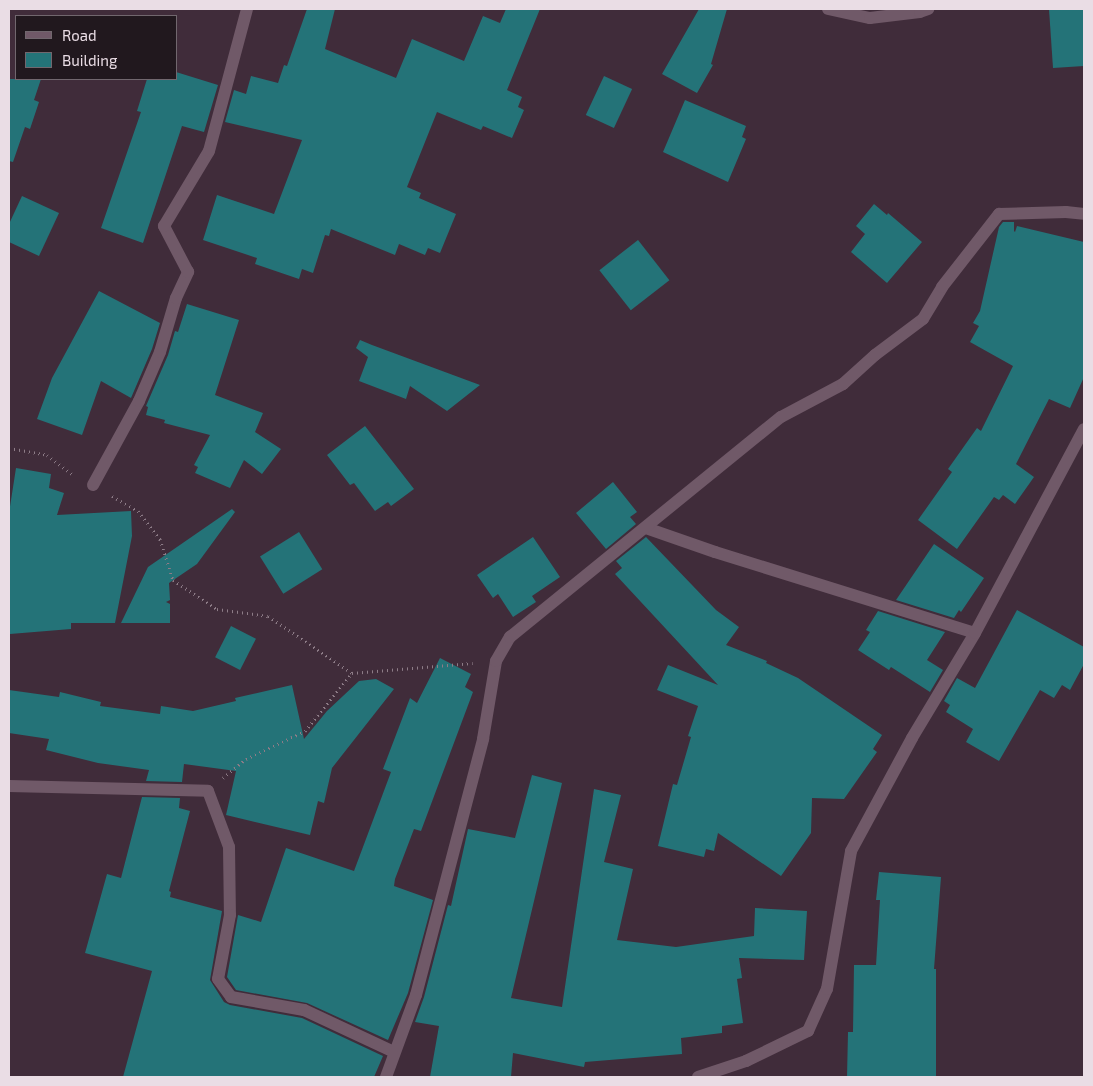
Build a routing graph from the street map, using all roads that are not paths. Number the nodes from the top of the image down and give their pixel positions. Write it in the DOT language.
graph roads {
  1 [pos="247,9"];
  2 [pos="828,9"];
  3 [pos="928,9"];
  4 [pos="1084,214"];
  5 [pos="1084,430"];
  6 [pos="92,485"];
  7 [pos="646,528"];
  8 [pos="975,633"];
  9 [pos="9,786"];
  10 [pos="394,1052"];
  11 [pos="386,1077"];
  12 [pos="698,1077"];
  1 -- 6 [label="street"];
  2 -- 3 [label="street"];
  4 -- 7 [label="street"];
  5 -- 8 [label="street"];
  7 -- 8 [label="street"];
  7 -- 10 [label="street"];
  8 -- 12 [label="street"];
  9 -- 10 [label="street"];
  10 -- 11 [label="street"];
}
